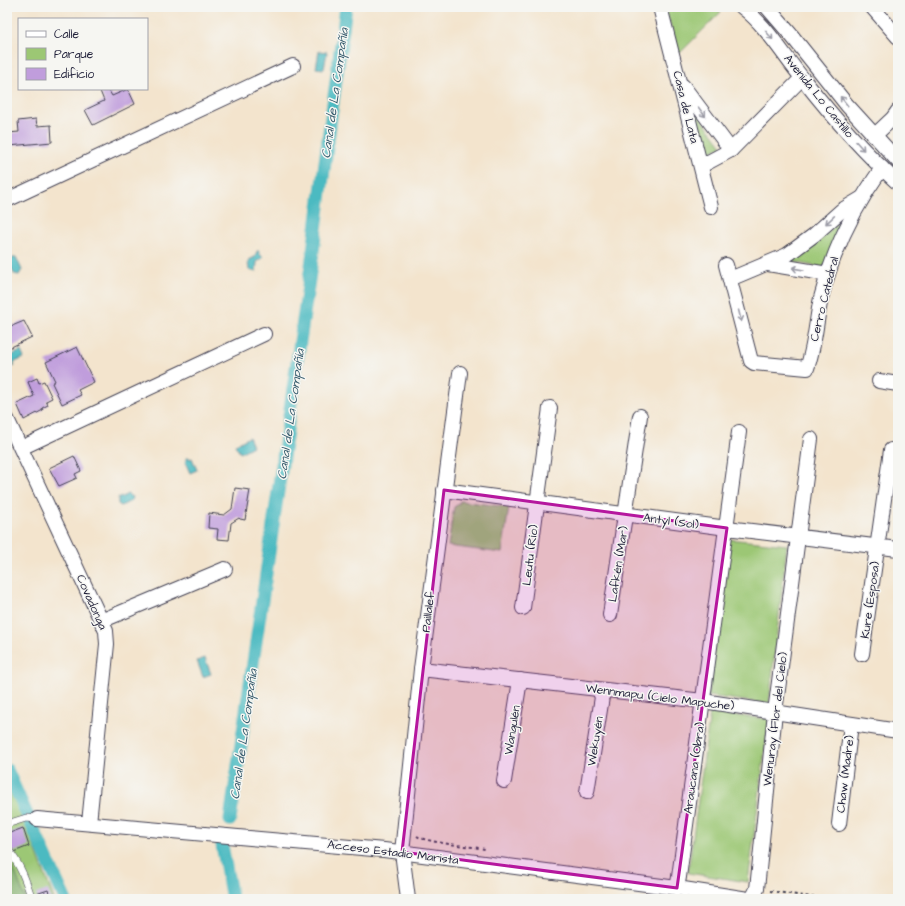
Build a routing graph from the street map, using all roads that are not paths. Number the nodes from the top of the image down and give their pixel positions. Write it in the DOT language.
graph roads {
  1 [pos="660,7"];
  2 [pos="742,7"];
  3 [pos="767,7"];
  4 [pos="872,7"];
  5 [pos="898,37"];
  6 [pos="293,66"];
  7 [pos="802,78"];
  8 [pos="679,81"];
  9 [pos="898,111"];
  10 [pos="874,136"];
  11 [pos="730,150"];
  12 [pos="898,162"];
  13 [pos="701,166"];
  14 [pos="882,168"];
  15 [pos="898,183"];
  16 [pos="862,198"];
  17 [pos="7,200"];
  18 [pos="711,207"];
  19 [pos="768,264"];
  20 [pos="726,265"];
  21 [pos="828,274"];
  22 [pos="730,279"];
  23 [pos="264,334"];
  24 [pos="460,373"];
  25 [pos="880,381"];
  26 [pos="898,384"];
  27 [pos="550,408"];
  28 [pos="640,416"];
  29 [pos="7,419"];
  30 [pos="739,432"];
  31 [pos="810,439"];
  32 [pos="21,448"];
  33 [pos="891,450"];
  34 [pos="444,490"];
  35 [pos="536,502"];
  36 [pos="625,514"];
  37 [pos="727,528"];
  38 [pos="797,537"];
  39 [pos="877,546"];
  40 [pos="898,549"];
  41 [pos="225,569"];
  42 [pos="523,608"];
  43 [pos="610,615"];
  44 [pos="101,621"];
  45 [pos="862,654"];
  46 [pos="421,669"];
  47 [pos="520,680"];
  48 [pos="599,690"];
  49 [pos="703,701"];
  50 [pos="775,712"];
  51 [pos="851,724"];
  52 [pos="898,731"];
  53 [pos="504,781"];
  54 [pos="587,792"];
  55 [pos="37,819"];
  56 [pos="89,823"];
  57 [pos="7,824"];
  58 [pos="839,824"];
  59 [pos="7,849"];
  60 [pos="402,852"];
  61 [pos="677,888"];
  62 [pos="32,899"];
  63 [pos="408,899"];
  64 [pos="748,899"];
  65 [pos="752,899"];
  1 -- 8 [label="street, Casa de Lata"];
  2 -- 7 [label="street, Avenida Lo Castillo, one-way"];
  10 -- 3 [label="street, Avenida Lo Castillo, one-way"];
  4 -- 5 [label="street"];
  6 -- 17 [label="street"];
  7 -- 11 [label="street"];
  7 -- 14 [label="street, Avenida Lo Castillo, one-way"];
  8 -- 11 [label="street, one-way"];
  8 -- 13 [label="street, Casa de Lata"];
  9 -- 10 [label="street"];
  10 -- 12 [label="street, Avenida Lo Castillo"];
  11 -- 13 [label="street"];
  13 -- 18 [label="street, Casa de Lata"];
  14 -- 15 [label="street, Avenida Lo Castillo"];
  14 -- 16 [label="street, Cerro Catedral"];
  16 -- 19 [label="street, one-way"];
  16 -- 21 [label="street, Cerro Catedral"];
  21 -- 19 [label="street, one-way"];
  19 -- 22 [label="street"];
  20 -- 22 [label="street"];
  22 -- 21 [label="street, Cerro Catedral, one-way"];
  23 -- 32 [label="street"];
  24 -- 34 [label="street, Paillalef"];
  25 -- 26 [label="street"];
  27 -- 35 [label="street, Leutu (Río)"];
  28 -- 36 [label="street, Lafkén (Mar)"];
  29 -- 32 [label="street, Covadonga"];
  30 -- 37 [label="street, Araucana (Obra)"];
  31 -- 38 [label="street, Wenuray (Flor del Cielo)"];
  32 -- 44 [label="street, Covadonga"];
  33 -- 39 [label="street, Kure (Esposa)"];
  34 -- 35 [label="street, Antyl (Sol)"];
  34 -- 46 [label="street, Paillalef"];
  35 -- 36 [label="street, Antyl (Sol)"];
  35 -- 42 [label="street, Leutu (Río)"];
  36 -- 37 [label="street, Antyl (Sol)"];
  36 -- 43 [label="street, Lafkén (Mar)"];
  37 -- 38 [label="street, Antyl (Sol)"];
  37 -- 49 [label="street, Araucana (Obra)"];
  38 -- 39 [label="street, Antyl (Sol)"];
  38 -- 50 [label="street, Wenuray (Flor del Cielo)"];
  39 -- 40 [label="street, Antyl (Sol)"];
  39 -- 45 [label="street, Kure (Esposa)"];
  41 -- 44 [label="street"];
  44 -- 56 [label="street, Covadonga"];
  46 -- 47 [label="street, Wennmapu (Cielo Mapuche)"];
  46 -- 60 [label="street, Paillalef"];
  47 -- 48 [label="street, Wennmapu (Cielo Mapuche)"];
  47 -- 53 [label="street, Wangulén"];
  48 -- 49 [label="street, Wennmapu (Cielo Mapuche)"];
  48 -- 54 [label="street, Wekuyén"];
  49 -- 50 [label="street, Wennmapu (Cielo Mapuche)"];
  49 -- 61 [label="street, Araucana (Obra)"];
  50 -- 51 [label="street, Wennmapu (Cielo Mapuche)"];
  50 -- 65 [label="street, Wenuray (Flor del Cielo)"];
  51 -- 52 [label="street, Wennmapu (Cielo Mapuche)"];
  51 -- 58 [label="street, Chaw (Madre)"];
  55 -- 56 [label="street, Acceso Estadio Marista"];
  55 -- 57 [label="lane"];
  56 -- 60 [label="street, Acceso Estadio Marista"];
  59 -- 62 [label="lane"];
  60 -- 61 [label="street, Acceso Estadio Marista"];
  60 -- 63 [label="street, Paillalef"];
  61 -- 64 [label="street, Acceso Estadio Marista"];
}
